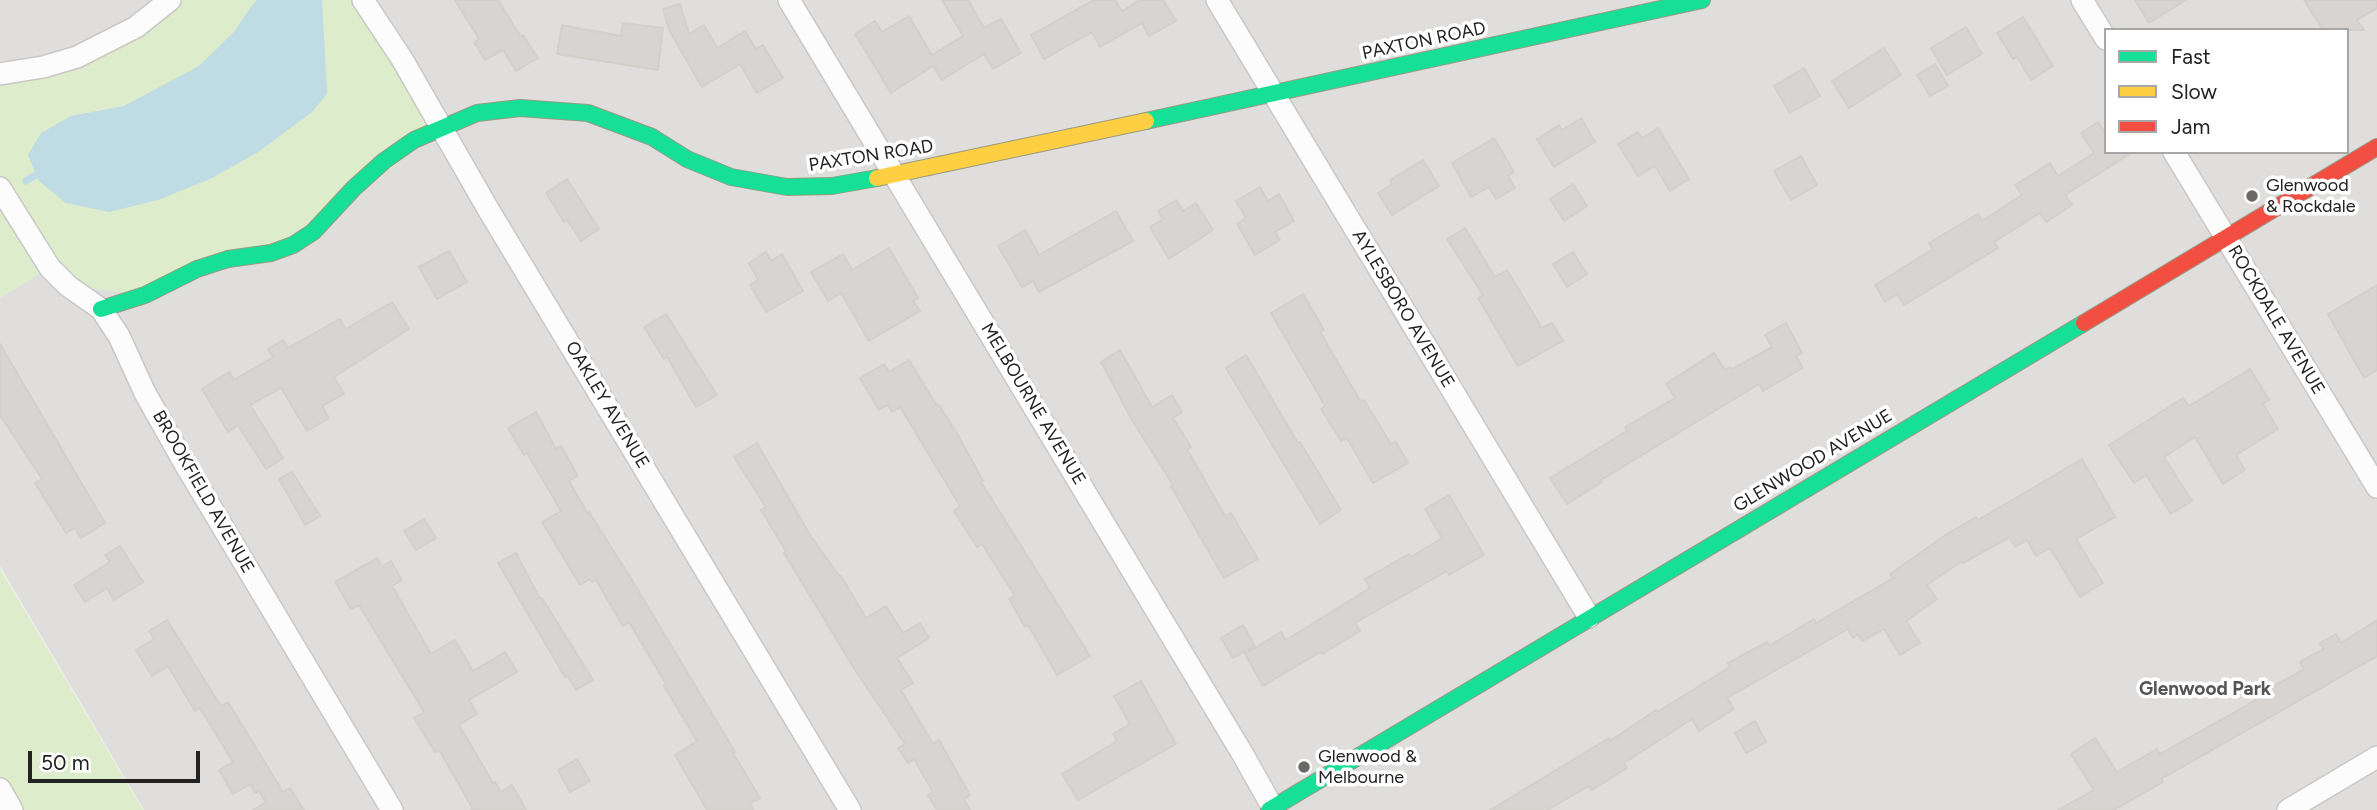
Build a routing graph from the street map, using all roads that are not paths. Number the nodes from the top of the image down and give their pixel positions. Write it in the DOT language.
graph roads {
  1 [pos="170,0"];
  2 [pos="363,0"];
  3 [pos="789,0"];
  4 [pos="1217,0"];
  5 [pos="1702,0"];
  6 [pos="2082,0"];
  7 [pos="1653,5"];
  8 [pos="2104,36"];
  9 [pos="0,74"];
  10 [pos="1273,93"];
  11 [pos="442,128"];
  12 [pos="2377,147"];
  13 [pos="2175,154"];
  14 [pos="894,174"];
  15 [pos="0,188"];
  16 [pos="2226,237"];
  17 [pos="101,309"];
  18 [pos="2377,487"];
  19 [pos="1589,617"];
  20 [pos="2377,757"];
  21 [pos="0,789"];
  22 [pos="1272,809"];
  23 [pos="12,810"];
  24 [pos="393,810"];
  25 [pos="850,810"];
  26 [pos="2288,810"];
  1 -- 9 [label="street"];
  2 -- 11 [label="street, OAKLEY AVENUE"];
  3 -- 14 [label="street, MELBOURNE AVENUE"];
  4 -- 10 [label="street, AYLESBORO AVENUE"];
  5 -- 7 [label="street, PAXTON ROAD"];
  6 -- 8 [label="street"];
  7 -- 10 [label="street, PAXTON ROAD"];
  10 -- 14 [label="street, PAXTON ROAD"];
  10 -- 19 [label="street, AYLESBORO AVENUE"];
  11 -- 14 [label="street, PAXTON ROAD"];
  11 -- 17 [label="street, PAXTON ROAD"];
  11 -- 25 [label="street, OAKLEY AVENUE"];
  12 -- 16 [label="street, GLENWOOD AVENUE"];
  13 -- 16 [label="street, ROCKDALE AVENUE"];
  14 -- 22 [label="street, MELBOURNE AVENUE"];
  15 -- 17 [label="street, BROOKFIELD AVENUE"];
  16 -- 18 [label="street, ROCKDALE AVENUE"];
  16 -- 19 [label="street, GLENWOOD AVENUE"];
  17 -- 24 [label="street, BROOKFIELD AVENUE"];
  19 -- 22 [label="street, GLENWOOD AVENUE"];
  20 -- 26 [label="street"];
  21 -- 23 [label="street"];
}
